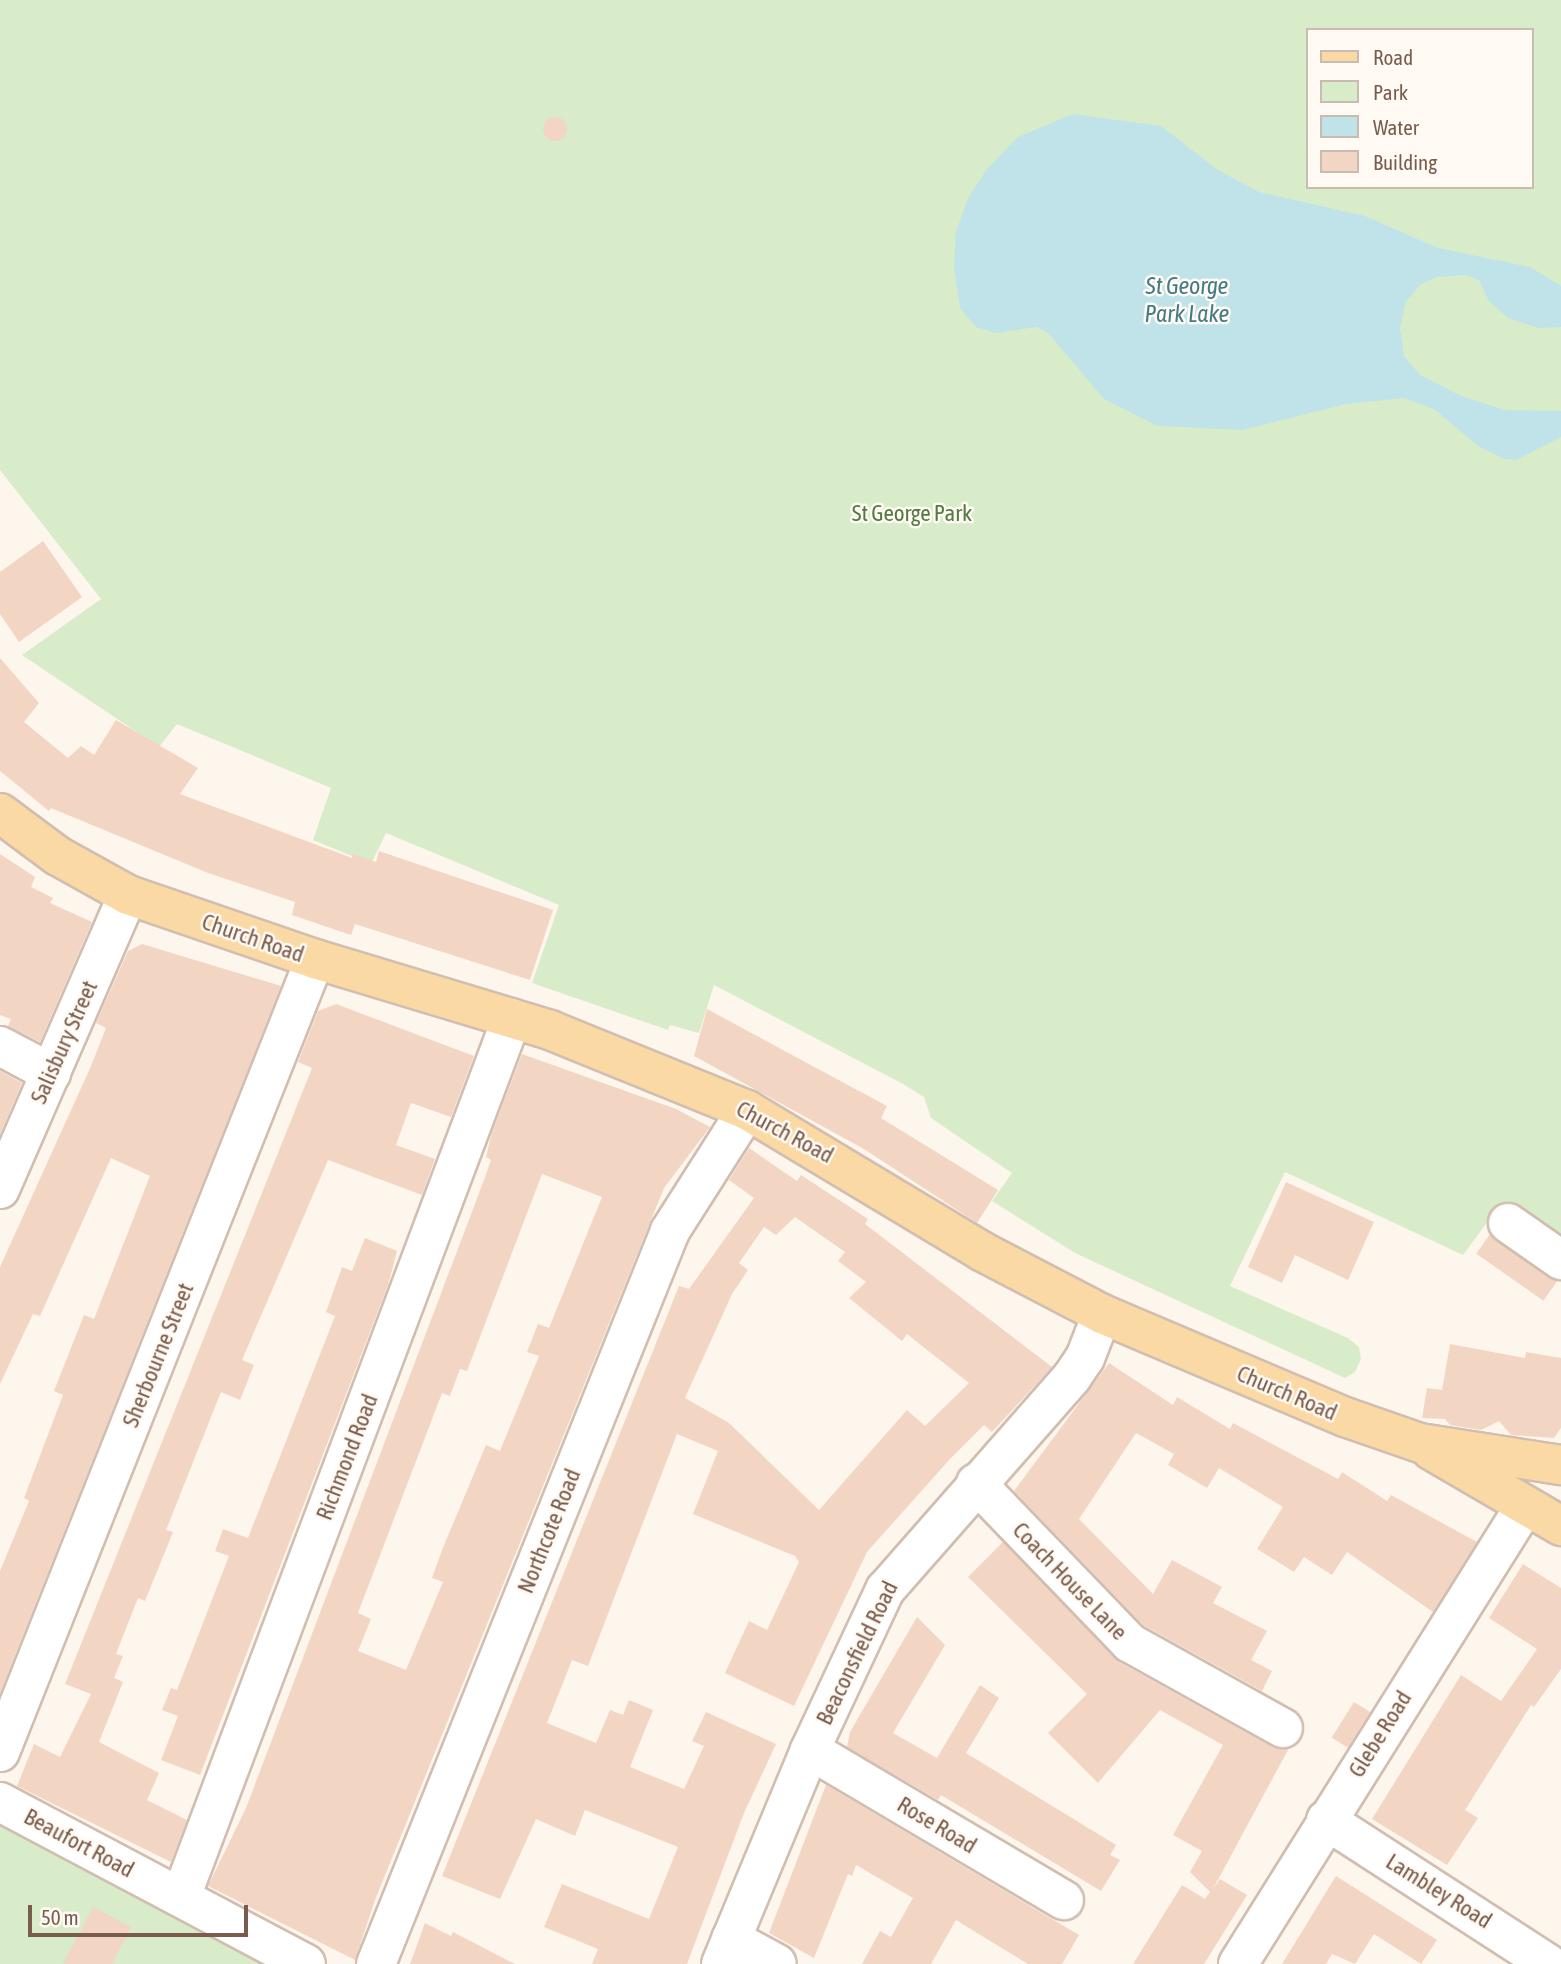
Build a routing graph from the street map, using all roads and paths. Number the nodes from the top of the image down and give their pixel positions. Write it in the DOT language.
graph roads {
  1 [pos="0,813"];
  2 [pos="128,895"];
  3 [pos="316,959"];
  4 [pos="512,1018"];
  5 [pos="0,1046"];
  6 [pos="51,1073"];
  7 [pos="747,1110"];
  8 [pos="0,1189"];
  9 [pos="1508,1223"];
  10 [pos="1561,1260"];
  11 [pos="1102,1314"];
  12 [pos="1420,1443"];
  13 [pos="1561,1465"];
  14 [pos="1561,1474"];
  15 [pos="976,1483"];
  16 [pos="1525,1506"];
  17 [pos="1561,1526"];
  18 [pos="1283,1728"];
  19 [pos="810,1750"];
  20 [pos="0,1752"];
  21 [pos="0,1802"];
  22 [pos="1326,1820"];
  23 [pos="181,1897"];
  24 [pos="1064,1900"];
  25 [pos="726,1952"];
  26 [pos="1561,1959"];
  27 [pos="306,1964"];
  28 [pos="376,1964"];
  29 [pos="777,1964"];
  30 [pos="1238,1964"];
  31 [pos="1551,1964"];
  1 -- 2 [label="main road, Church Road"];
  2 -- 3 [label="main road, Church Road"];
  2 -- 6 [label="street, Salisbury Street"];
  3 -- 4 [label="main road, Church Road"];
  3 -- 20 [label="street, Sherbourne Street"];
  4 -- 7 [label="main road, Church Road"];
  4 -- 23 [label="street, Richmond Road"];
  5 -- 6 [label="street"];
  6 -- 8 [label="street, Salisbury Street"];
  7 -- 11 [label="main road, Church Road"];
  7 -- 28 [label="street, Northcote Road"];
  9 -- 10 [label="street"];
  11 -- 12 [label="main road, Church Road"];
  11 -- 15 [label="street, Beaconsfield Road"];
  12 -- 13 [label="main road, Church Road"];
  12 -- 16 [label="main road"];
  14 -- 16 [label="main road"];
  15 -- 18 [label="street, Coach House Lane"];
  15 -- 19 [label="street, Beaconsfield Road"];
  16 -- 17 [label="main road"];
  16 -- 22 [label="street, Glebe Road"];
  19 -- 24 [label="street, Rose Road"];
  19 -- 25 [label="street, Beaconsfield Road"];
  21 -- 23 [label="street, Beaufort Road"];
  22 -- 30 [label="street, Glebe Road"];
  22 -- 31 [label="street, Lambley Road"];
  23 -- 27 [label="street, Beaufort Road"];
  25 -- 29 [label="street"];
  26 -- 31 [label="street"];
}
